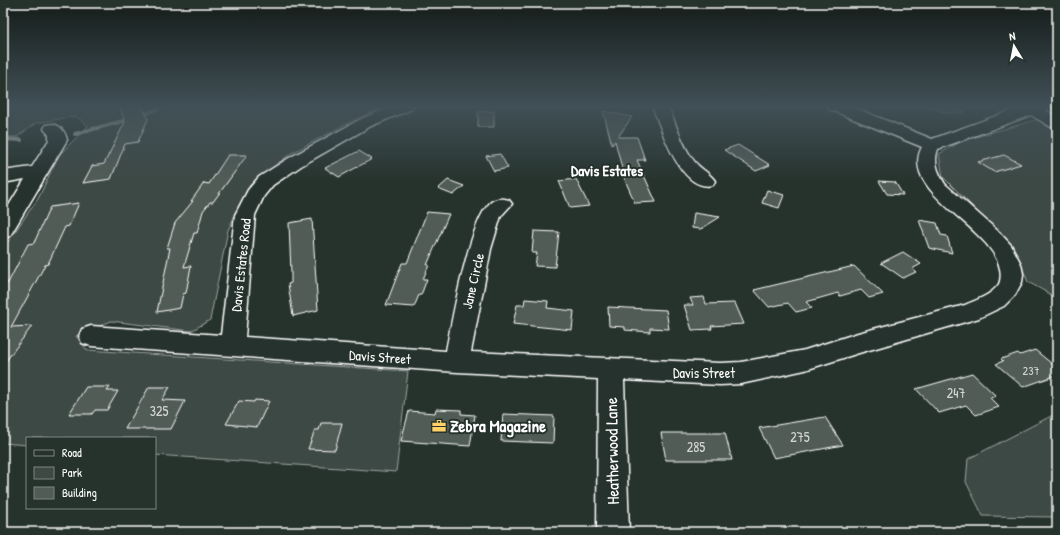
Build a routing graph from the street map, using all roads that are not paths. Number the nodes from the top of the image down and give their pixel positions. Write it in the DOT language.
graph roads {
  1 [pos="54,131"];
  2 [pos="351,131"];
  3 [pos="671,131"];
  4 [pos="897,131"];
  5 [pos="971,131"];
  6 [pos="932,145"];
  7 [pos="38,172"];
  8 [pos="3,177"];
  9 [pos="706,181"];
  10 [pos="502,204"];
  11 [pos="3,231"];
  12 [pos="91,336"];
  13 [pos="232,346"];
  14 [pos="457,362"];
  15 [pos="611,370"];
  16 [pos="613,532"];
  1 -- 7 [label="street"];
  2 -- 13 [label="street, Davis Estates Road"];
  3 -- 9 [label="street"];
  4 -- 6 [label="street"];
  5 -- 6 [label="street"];
  6 -- 15 [label="street, Davis Street"];
  7 -- 8 [label="street"];
  7 -- 11 [label="street"];
  10 -- 14 [label="street, Jane Circle"];
  12 -- 13 [label="street, Davis Street"];
  13 -- 14 [label="street, Davis Street"];
  14 -- 15 [label="street, Davis Street"];
  15 -- 16 [label="street, Heatherwood Lane"];
}
